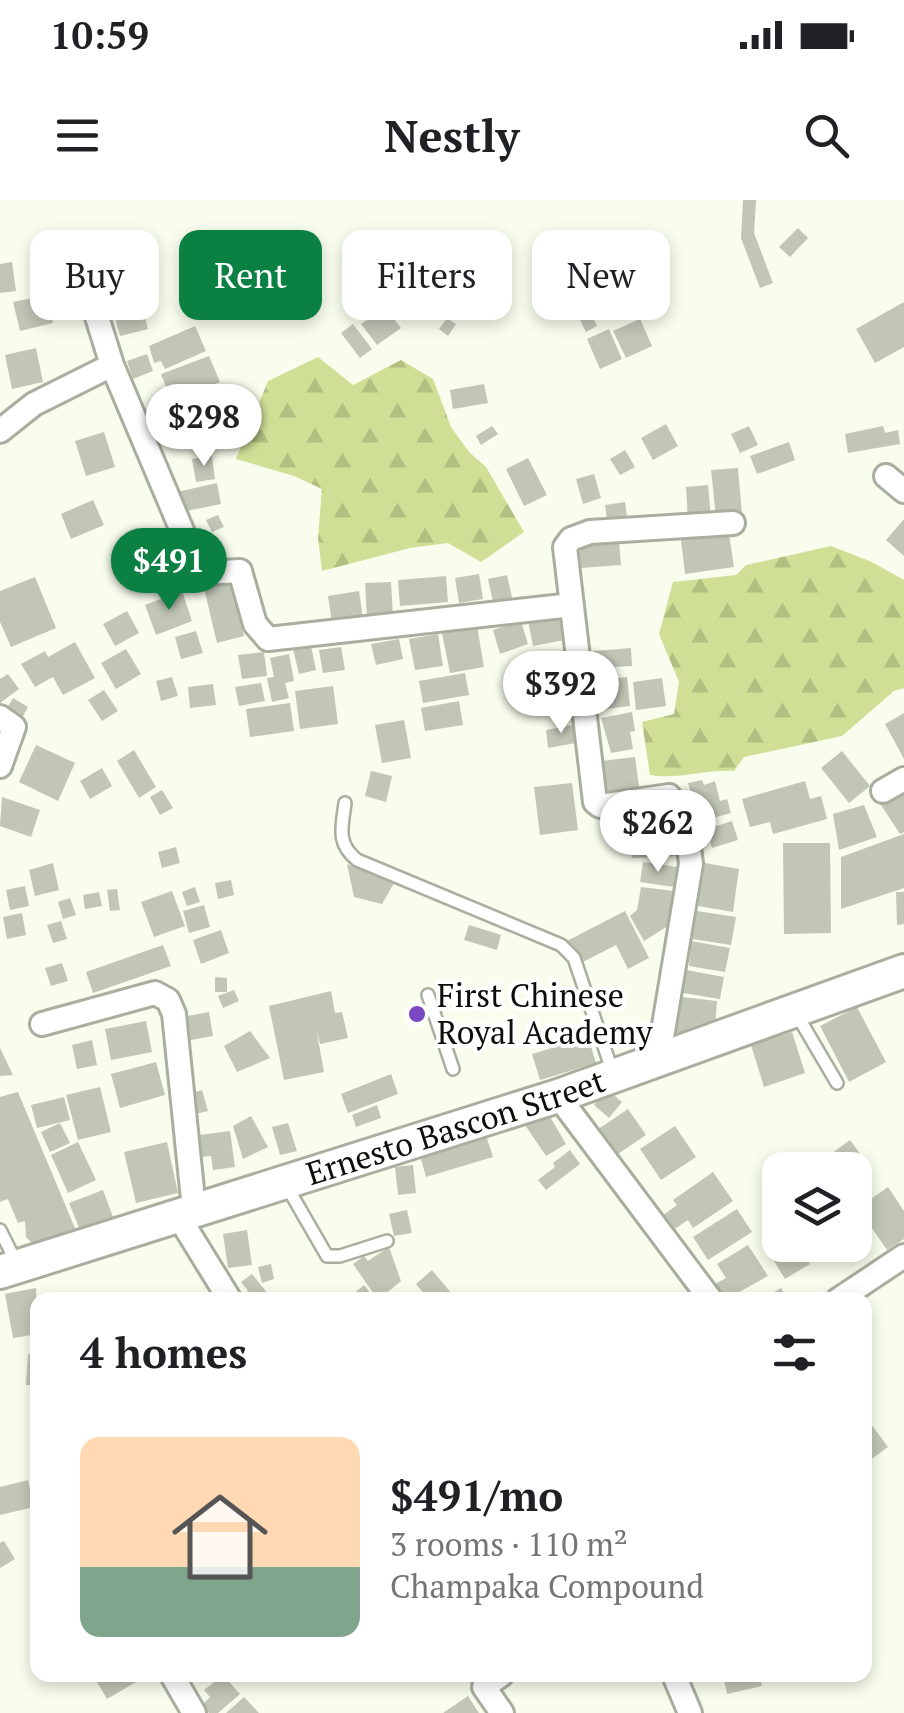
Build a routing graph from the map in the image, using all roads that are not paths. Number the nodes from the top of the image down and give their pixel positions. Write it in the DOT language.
graph roads {
  1 [pos="98,320"];
  2 [pos="112,365"];
  3 [pos="0,430"];
  4 [pos="733,523"];
  5 [pos="572,605"];
  6 [pos="0,716"];
  7 [pos="0,766"];
  8 [pos="904,779"];
  9 [pos="883,791"];
  10 [pos="345,802"];
  11 [pos="904,971"];
  12 [pos="428,996"];
  13 [pos="795,1011"];
  14 [pos="42,1024"];
  15 [pos="658,1061"];
  16 [pos="453,1069"];
  17 [pos="615,1077"];
  18 [pos="836,1083"];
  19 [pos="558,1096"];
  20 [pos="284,1181"];
  21 [pos="186,1212"];
  22 [pos="0,1230"];
  23 [pos="387,1241"];
  24 [pos="904,1256"];
  25 [pos="9,1269"];
  26 [pos="226,1292"];
  27 [pos="705,1292"];
  28 [pos="850,1292"];
  29 [pos="176,1682"];
  30 [pos="492,1682"];
  31 [pos="677,1682"];
  32 [pos="194,1713"];
  33 [pos="502,1713"];
  34 [pos="690,1713"];
  1 -- 2 [label="street"];
  2 -- 3 [label="street"];
  2 -- 5 [label="street"];
  4 -- 5 [label="street"];
  5 -- 15 [label="street"];
  6 -- 7 [label="street"];
  8 -- 9 [label="street"];
  10 -- 17 [label="lane"];
  11 -- 13 [label="street, Ernesto Bascon Street"];
  12 -- 16 [label="lane"];
  13 -- 15 [label="street, Ernesto Bascon Street"];
  13 -- 18 [label="lane"];
  14 -- 21 [label="street"];
  15 -- 17 [label="street, Ernesto Bascon Street"];
  17 -- 19 [label="street, Ernesto Bascon Street"];
  19 -- 20 [label="street, Ernesto Bascon Street"];
  19 -- 27 [label="street"];
  20 -- 21 [label="street, Ernesto Bascon Street"];
  20 -- 23 [label="lane"];
  21 -- 25 [label="street, Ernesto Bascon Street"];
  21 -- 26 [label="street"];
  22 -- 25 [label="lane"];
  24 -- 28 [label="street"];
  29 -- 32 [label="street"];
  30 -- 33 [label="street"];
  31 -- 34 [label="street"];
}
